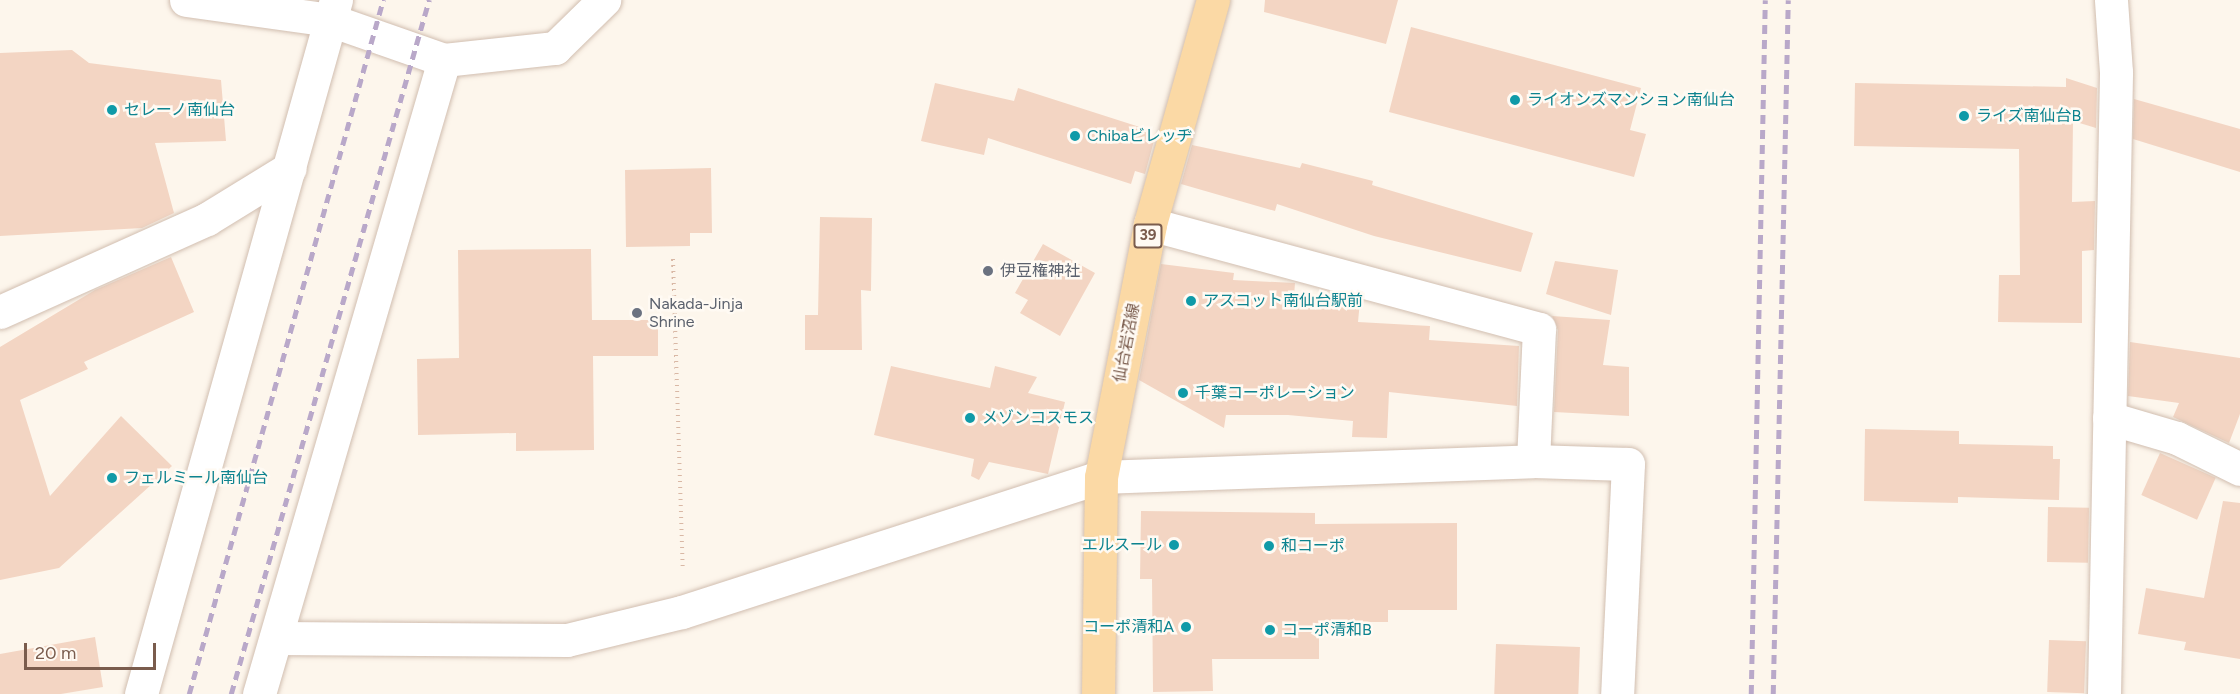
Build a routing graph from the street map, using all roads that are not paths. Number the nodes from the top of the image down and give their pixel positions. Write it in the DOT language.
graph roads {
  1 [pos="186,0"];
  2 [pos="604,0"];
  3 [pos="1213,0"];
  4 [pos="2111,0"];
  5 [pos="333,10"];
  6 [pos="444,60"];
  7 [pos="290,168"];
  8 [pos="1150,224"];
  9 [pos="0,312"];
  10 [pos="2109,418"];
  11 [pos="1533,461"];
  12 [pos="2240,469"];
  13 [pos="1101,477"];
  14 [pos="276,638"];
  15 [pos="141,694"];
  16 [pos="259,694"];
  17 [pos="1098,694"];
  18 [pos="1617,694"];
  19 [pos="2104,694"];
  1 -- 5 [label="street"];
  2 -- 6 [label="street"];
  3 -- 8 [label="main road, 仙台岩沼線 / 39"];
  4 -- 10 [label="street"];
  5 -- 6 [label="street"];
  5 -- 7 [label="street"];
  6 -- 14 [label="street"];
  7 -- 9 [label="street"];
  7 -- 15 [label="street"];
  8 -- 11 [label="street"];
  8 -- 13 [label="main road, 仙台岩沼線 / 39"];
  10 -- 12 [label="street"];
  10 -- 19 [label="street"];
  11 -- 13 [label="street"];
  11 -- 18 [label="street"];
  13 -- 14 [label="street"];
  13 -- 17 [label="main road, 仙台岩沼線 / 39"];
  14 -- 16 [label="street"];
}
